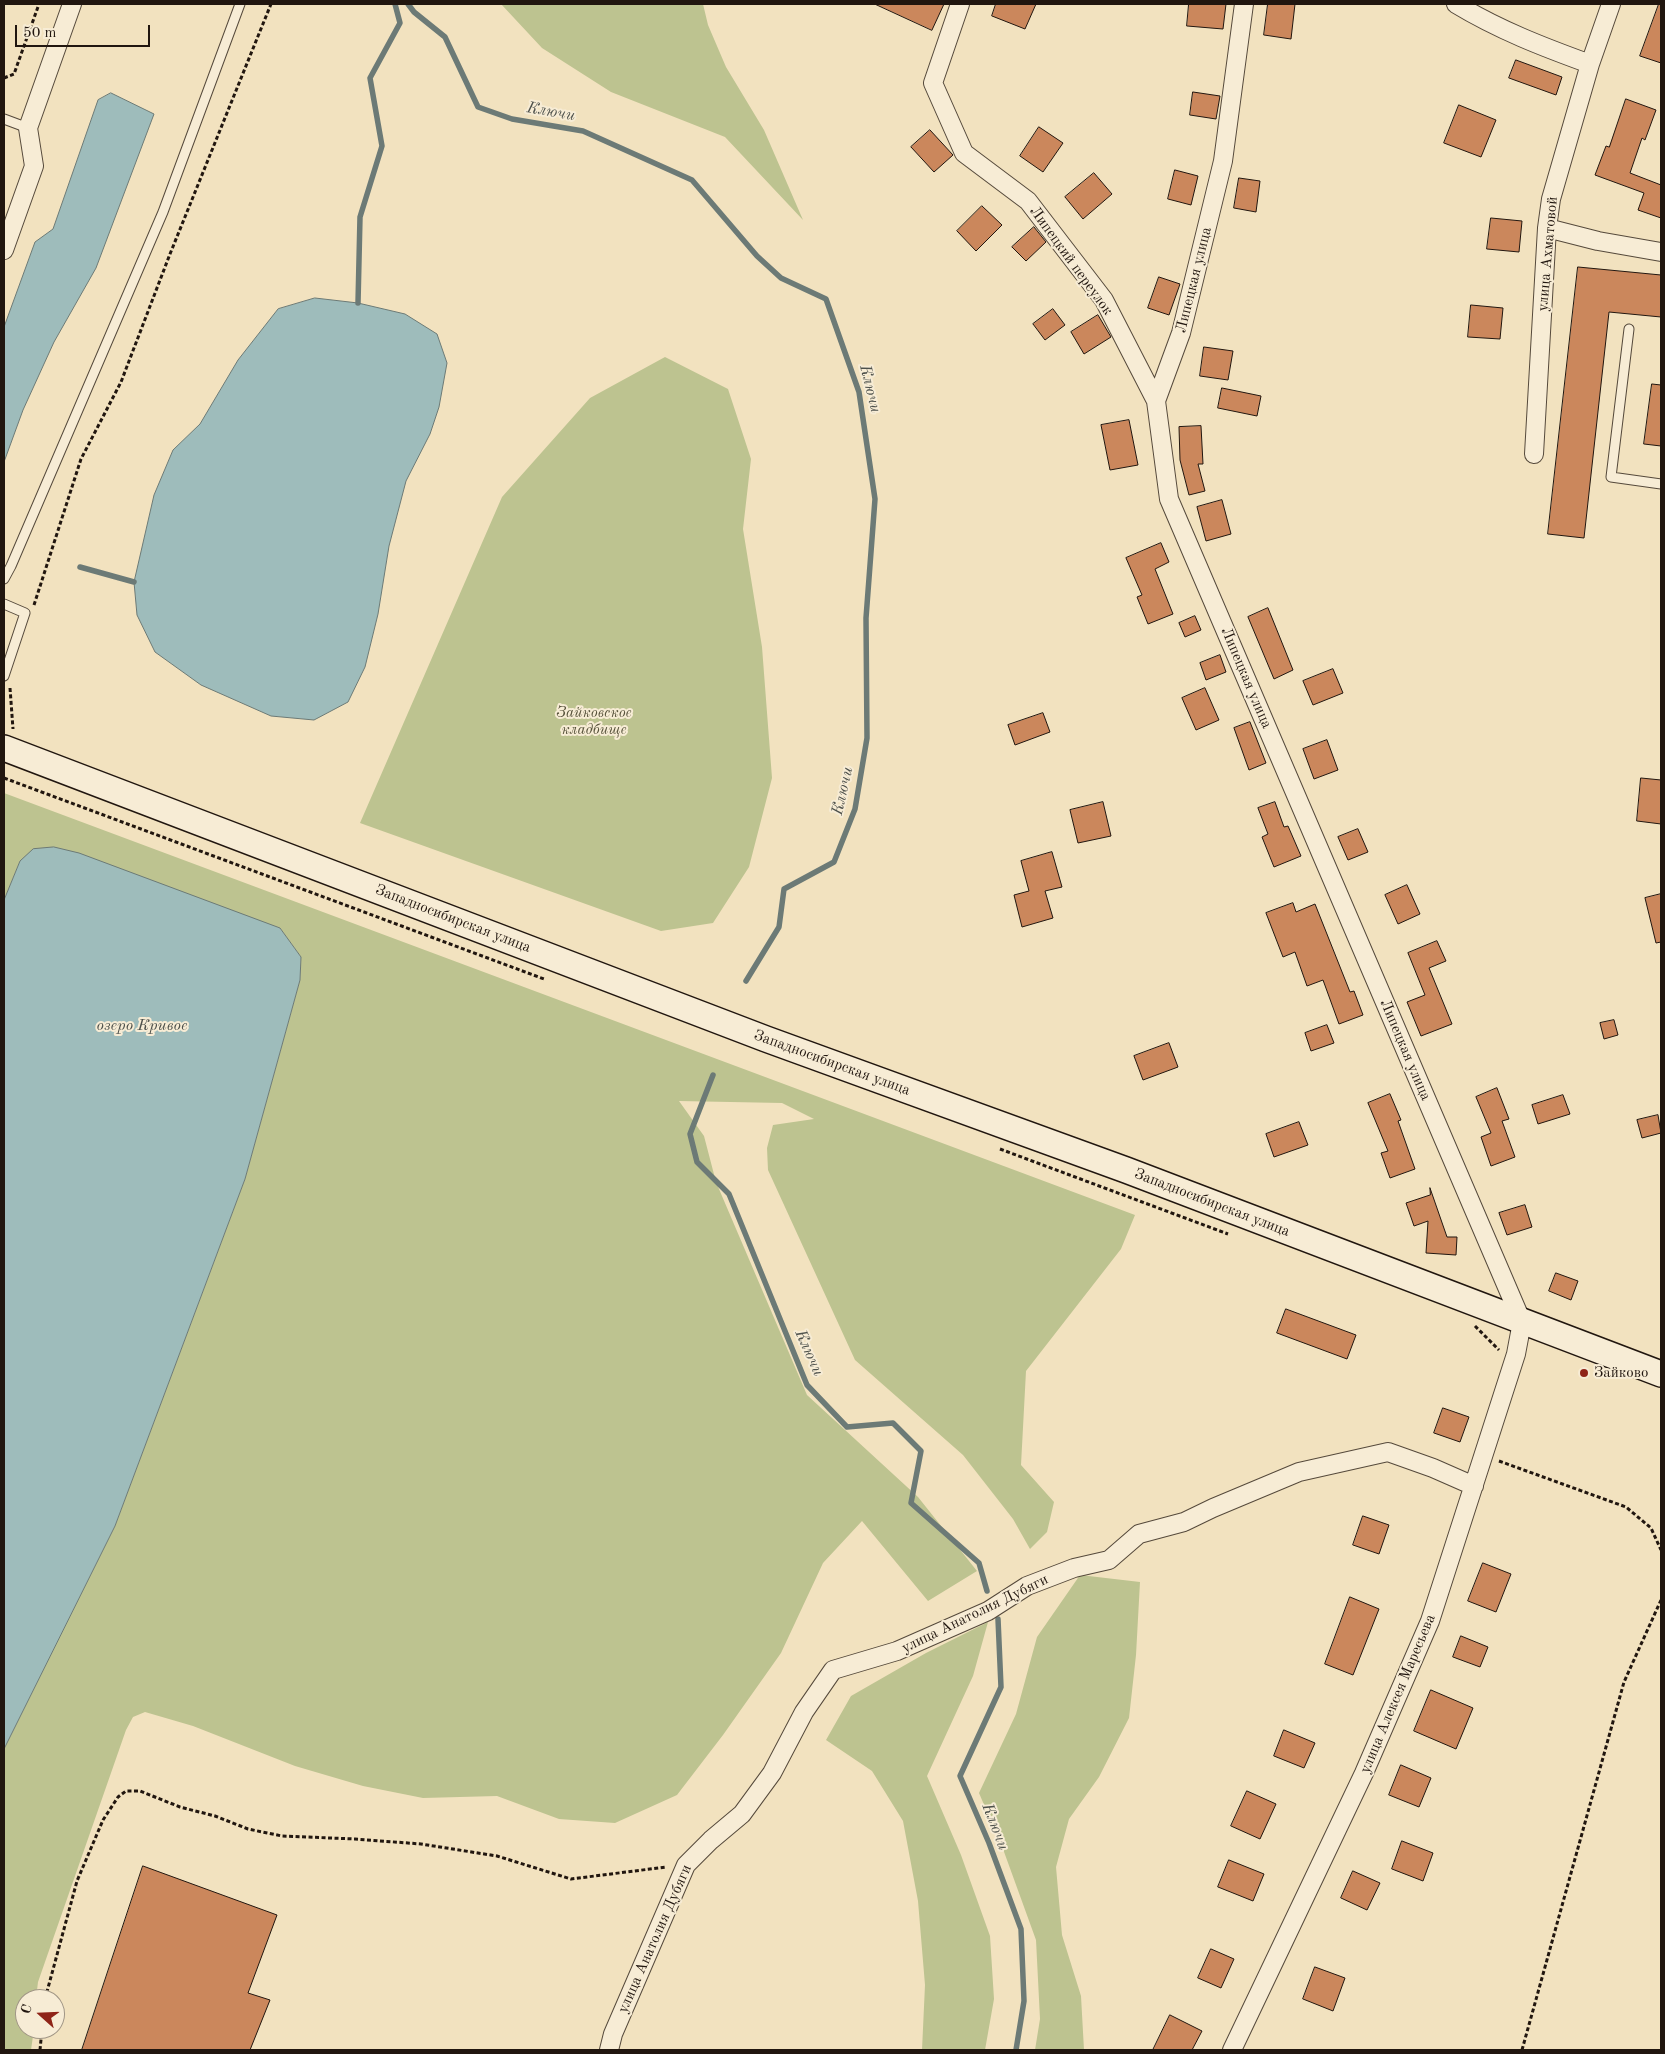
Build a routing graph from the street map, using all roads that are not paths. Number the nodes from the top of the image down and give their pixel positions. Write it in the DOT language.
graph roads {
  1 [pos="72,4"];
  2 [pos="240,4"];
  3 [pos="960,4"];
  4 [pos="1244,4"];
  5 [pos="1456,4"];
  6 [pos="1611,4"];
  7 [pos="1480,11"];
  8 [pos="1590,64"];
  9 [pos="4,119"];
  10 [pos="28,128"];
  11 [pos="1547,228"];
  12 [pos="4,250"];
  13 [pos="1661,252"];
  14 [pos="1629,329"];
  15 [pos="1156,401"];
  16 [pos="1534,454"];
  17 [pos="1661,484"];
  18 [pos="4,579"];
  19 [pos="4,604"];
  20 [pos="8,678"];
  21 [pos="9,750"];
  22 [pos="1522,1322"];
  23 [pos="1661,1374"];
  24 [pos="1474,1486"];
  25 [pos="609,2050"];
  26 [pos="1232,2050"];
  1 -- 10 [label="street"];
  2 -- 18 [label="lane"];
  3 -- 15 [label="street, Липецкий переулок"];
  4 -- 15 [label="street, Липецкая улица"];
  5 -- 7 [label="street"];
  6 -- 8 [label="street, улица Ахматовой"];
  7 -- 8 [label="street"];
  8 -- 11 [label="street, улица Ахматовой"];
  9 -- 10 [label="lane"];
  10 -- 12 [label="street"];
  11 -- 13 [label="street"];
  11 -- 16 [label="street, улица Ахматовой"];
  14 -- 17 [label="lane"];
  15 -- 22 [label="street, Липецкая улица"];
  19 -- 20 [label="lane"];
  21 -- 22 [label="main road, Западносибирская улица"];
  22 -- 23 [label="main road, Западносибирская улица"];
  22 -- 24 [label="street, улица Алексея Маресьева"];
  24 -- 25 [label="street, улица Анатолия Дубяги"];
  24 -- 26 [label="street, улица Алексея Маресьева"];
}
